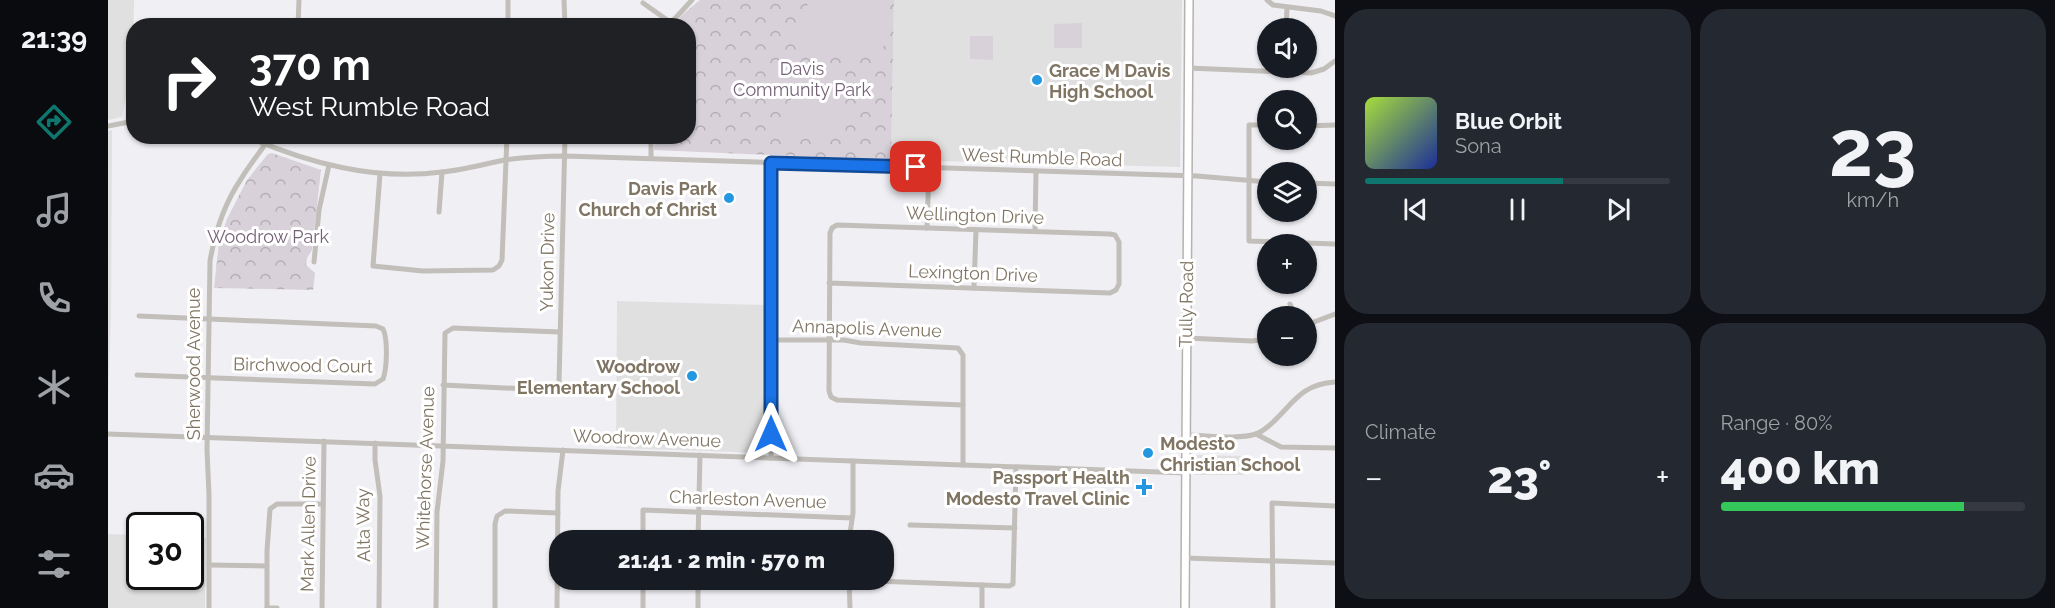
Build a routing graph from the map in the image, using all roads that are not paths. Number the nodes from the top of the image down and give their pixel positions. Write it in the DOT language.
graph roads {
  1 [pos="299,0"];
  2 [pos="508,0"];
  3 [pos="564,0"];
  4 [pos="692,0"];
  5 [pos="1189,0"];
  6 [pos="1267,0"];
  7 [pos="643,3"];
  8 [pos="1287,8"];
  9 [pos="1335,16"];
  10 [pos="298,18"];
  11 [pos="508,18"];
  12 [pos="565,18"];
  13 [pos="662,18"];
  14 [pos="675,18"];
  15 [pos="1286,18"];
  16 [pos="1335,62"];
  17 [pos="1188,68"];
  18 [pos="1257,69"];
  19 [pos="1317,72"];
  20 [pos="126,123"];
  21 [pos="1257,125"];
  22 [pos="1335,125"];
  23 [pos="108,126"];
  24 [pos="1317,126"];
  25 [pos="507,144"];
  26 [pos="565,144"];
  27 [pos="651,144"];
  28 [pos="265,145"];
  29 [pos="565,156"];
  30 [pos="651,158"];
  31 [pos="506,160"];
  32 [pos="771,163"];
  33 [pos="328,165"];
  34 [pos="929,168"];
  35 [pos="1036,171"];
  36 [pos="442,172"];
  37 [pos="380,174"];
  38 [pos="1188,176"];
  39 [pos="1249,181"];
  40 [pos="1257,181"];
  41 [pos="1317,183"];
  42 [pos="1335,184"];
  43 [pos="440,212"];
  44 [pos="927,228"];
  45 [pos="976,230"];
  46 [pos="1035,231"];
  47 [pos="1335,244"];
  48 [pos="314,262"];
  49 [pos="829,284"];
  50 [pos="974,288"];
  51 [pos="1116,290"];
  52 [pos="1335,314"];
  53 [pos="139,316"];
  54 [pos="208,319"];
  55 [pos="1317,321"];
  56 [pos="560,332"];
  57 [pos="1186,338"];
  58 [pos="772,340"];
  59 [pos="829,340"];
  60 [pos="1257,340"];
  61 [pos="137,375"];
  62 [pos="207,377"];
  63 [pos="1335,382"];
  64 [pos="443,385"];
  65 [pos="963,405"];
  66 [pos="108,434"];
  67 [pos="1256,434"];
  68 [pos="1186,435"];
  69 [pos="207,437"];
  70 [pos="324,441"];
  71 [pos="375,443"];
  72 [pos="443,446"];
  73 [pos="1335,448"];
  74 [pos="563,450"];
  75 [pos="700,455"];
  76 [pos="771,458"];
  77 [pos="853,461"];
  78 [pos="963,465"];
  79 [pos="1016,467"];
  80 [pos="1186,473"];
  81 [pos="323,504"];
  82 [pos="1335,506"];
  83 [pos="699,512"];
  84 [pos="558,513"];
  85 [pos="852,518"];
  86 [pos="910,525"];
  87 [pos="1015,528"];
  88 [pos="643,530"];
  89 [pos="698,530"];
  90 [pos="850,530"];
  91 [pos="1185,558"];
  92 [pos="1273,561"];
  93 [pos="1335,563"];
  94 [pos="209,565"];
  95 [pos="267,566"];
  96 [pos="894,582"];
  97 [pos="982,585"];
  98 [pos="643,590"];
  99 [pos="698,590"];
  100 [pos="849,590"];
  101 [pos="209,608"];
  102 [pos="267,608"];
  103 [pos="277,608"];
  104 [pos="322,608"];
  105 [pos="379,608"];
  106 [pos="436,608"];
  107 [pos="495,608"];
  108 [pos="557,608"];
  109 [pos="643,608"];
  110 [pos="698,608"];
  111 [pos="850,608"];
  112 [pos="982,608"];
  113 [pos="1185,608"];
  114 [pos="1273,608"];
  1 -- 10 [label="street"];
  2 -- 11 [label="street"];
  3 -- 12 [label="street"];
  4 -- 14 [label="street"];
  5 -- 17 [label="main road, Tully Road"];
  6 -- 8 [label="street"];
  7 -- 13 [label="street"];
  8 -- 9 [label="street"];
  8 -- 15 [label="street"];
  16 -- 19 [label="street"];
  17 -- 18 [label="street"];
  17 -- 38 [label="main road, Tully Road"];
  20 -- 23 [label="street"];
  21 -- 39 [label="street"];
  22 -- 24 [label="street"];
  25 -- 31 [label="street"];
  26 -- 29 [label="street, Yukon Drive"];
  27 -- 30 [label="street"];
  28 -- 33 [label="street, West Rumble Road"];
  28 -- 54 [label="street, Sherwood Avenue"];
  29 -- 30 [label="street, West Rumble Road"];
  29 -- 31 [label="street, West Rumble Road"];
  29 -- 56 [label="street, Yukon Drive"];
  30 -- 32 [label="street, West Rumble Road"];
  31 -- 36 [label="street, West Rumble Road"];
  31 -- 37 [label="street"];
  32 -- 34 [label="street, West Rumble Road"];
  32 -- 58 [label="street"];
  33 -- 37 [label="street, West Rumble Road"];
  33 -- 48 [label="street"];
  34 -- 35 [label="street, West Rumble Road"];
  34 -- 44 [label="street"];
  35 -- 38 [label="street, West Rumble Road"];
  35 -- 46 [label="street"];
  36 -- 37 [label="street, West Rumble Road"];
  36 -- 43 [label="street"];
  38 -- 39 [label="street, West Rumble Road"];
  38 -- 57 [label="main road, Tully Road"];
  39 -- 40 [label="street, West Rumble Road"];
  39 -- 47 [label="street"];
  41 -- 42 [label="street"];
  44 -- 45 [label="street, Wellington Drive"];
  44 -- 49 [label="street, Wellington Drive"];
  45 -- 46 [label="street, Wellington Drive"];
  45 -- 50 [label="street"];
  46 -- 51 [label="street, Wellington Drive"];
  49 -- 50 [label="street, Lexington Drive"];
  49 -- 59 [label="street"];
  50 -- 51 [label="street, Lexington Drive"];
  52 -- 55 [label="street"];
  53 -- 54 [label="street, Birchwood Court"];
  54 -- 62 [label="street, Sherwood Avenue"];
  54 -- 62 [label="street, Birchwood Court"];
  56 -- 64 [label="street, Whitehorse Avenue"];
  56 -- 64 [label="street, Yukon Drive"];
  57 -- 60 [label="street"];
  57 -- 68 [label="main road, Tully Road"];
  58 -- 59 [label="street, Annapolis Avenue"];
  58 -- 76 [label="street"];
  59 -- 65 [label="street, Annapolis Avenue"];
  59 -- 65 [label="street"];
  61 -- 62 [label="street, Birchwood Court"];
  62 -- 69 [label="street, Sherwood Avenue"];
  63 -- 67 [label="street"];
  64 -- 72 [label="street, Whitehorse Avenue"];
  65 -- 78 [label="street"];
  66 -- 69 [label="street, Woodrow Avenue"];
  67 -- 68 [label="street"];
  67 -- 73 [label="street"];
  68 -- 80 [label="main road, Tully Road"];
  69 -- 70 [label="street, Woodrow Avenue"];
  69 -- 94 [label="street, Sherwood Avenue"];
  70 -- 71 [label="street, Woodrow Avenue"];
  70 -- 81 [label="street, Mark Allen Drive"];
  71 -- 72 [label="street, Woodrow Avenue"];
  71 -- 105 [label="street, Alta Way"];
  72 -- 74 [label="street, Woodrow Avenue"];
  72 -- 106 [label="street, Whitehorse Avenue"];
  74 -- 75 [label="street, Woodrow Avenue"];
  74 -- 84 [label="street"];
  75 -- 76 [label="street, Woodrow Avenue"];
  75 -- 83 [label="street"];
  76 -- 77 [label="street, Woodrow Avenue"];
  77 -- 78 [label="street, Woodrow Avenue"];
  77 -- 85 [label="street"];
  78 -- 79 [label="street, Woodrow Avenue"];
  79 -- 80 [label="street, Woodrow Avenue"];
  79 -- 87 [label="street"];
  80 -- 91 [label="main road, Tully Road"];
  81 -- 95 [label="street"];
  81 -- 104 [label="street, Mark Allen Drive"];
  82 -- 92 [label="street"];
  83 -- 85 [label="street, Charleston Avenue"];
  83 -- 88 [label="street, Charleston Avenue"];
  83 -- 89 [label="street"];
  84 -- 107 [label="street"];
  84 -- 108 [label="street"];
  85 -- 90 [label="street"];
  86 -- 87 [label="street"];
  87 -- 97 [label="street"];
  91 -- 92 [label="street"];
  91 -- 113 [label="main road, Tully Road"];
  92 -- 93 [label="street"];
  92 -- 114 [label="street"];
  94 -- 95 [label="street"];
  94 -- 101 [label="street, Sherwood Avenue"];
  95 -- 102 [label="street"];
  96 -- 97 [label="street"];
  97 -- 112 [label="street"];
  98 -- 109 [label="street"];
  99 -- 110 [label="street"];
  100 -- 111 [label="street"];
  102 -- 103 [label="street"];
}
